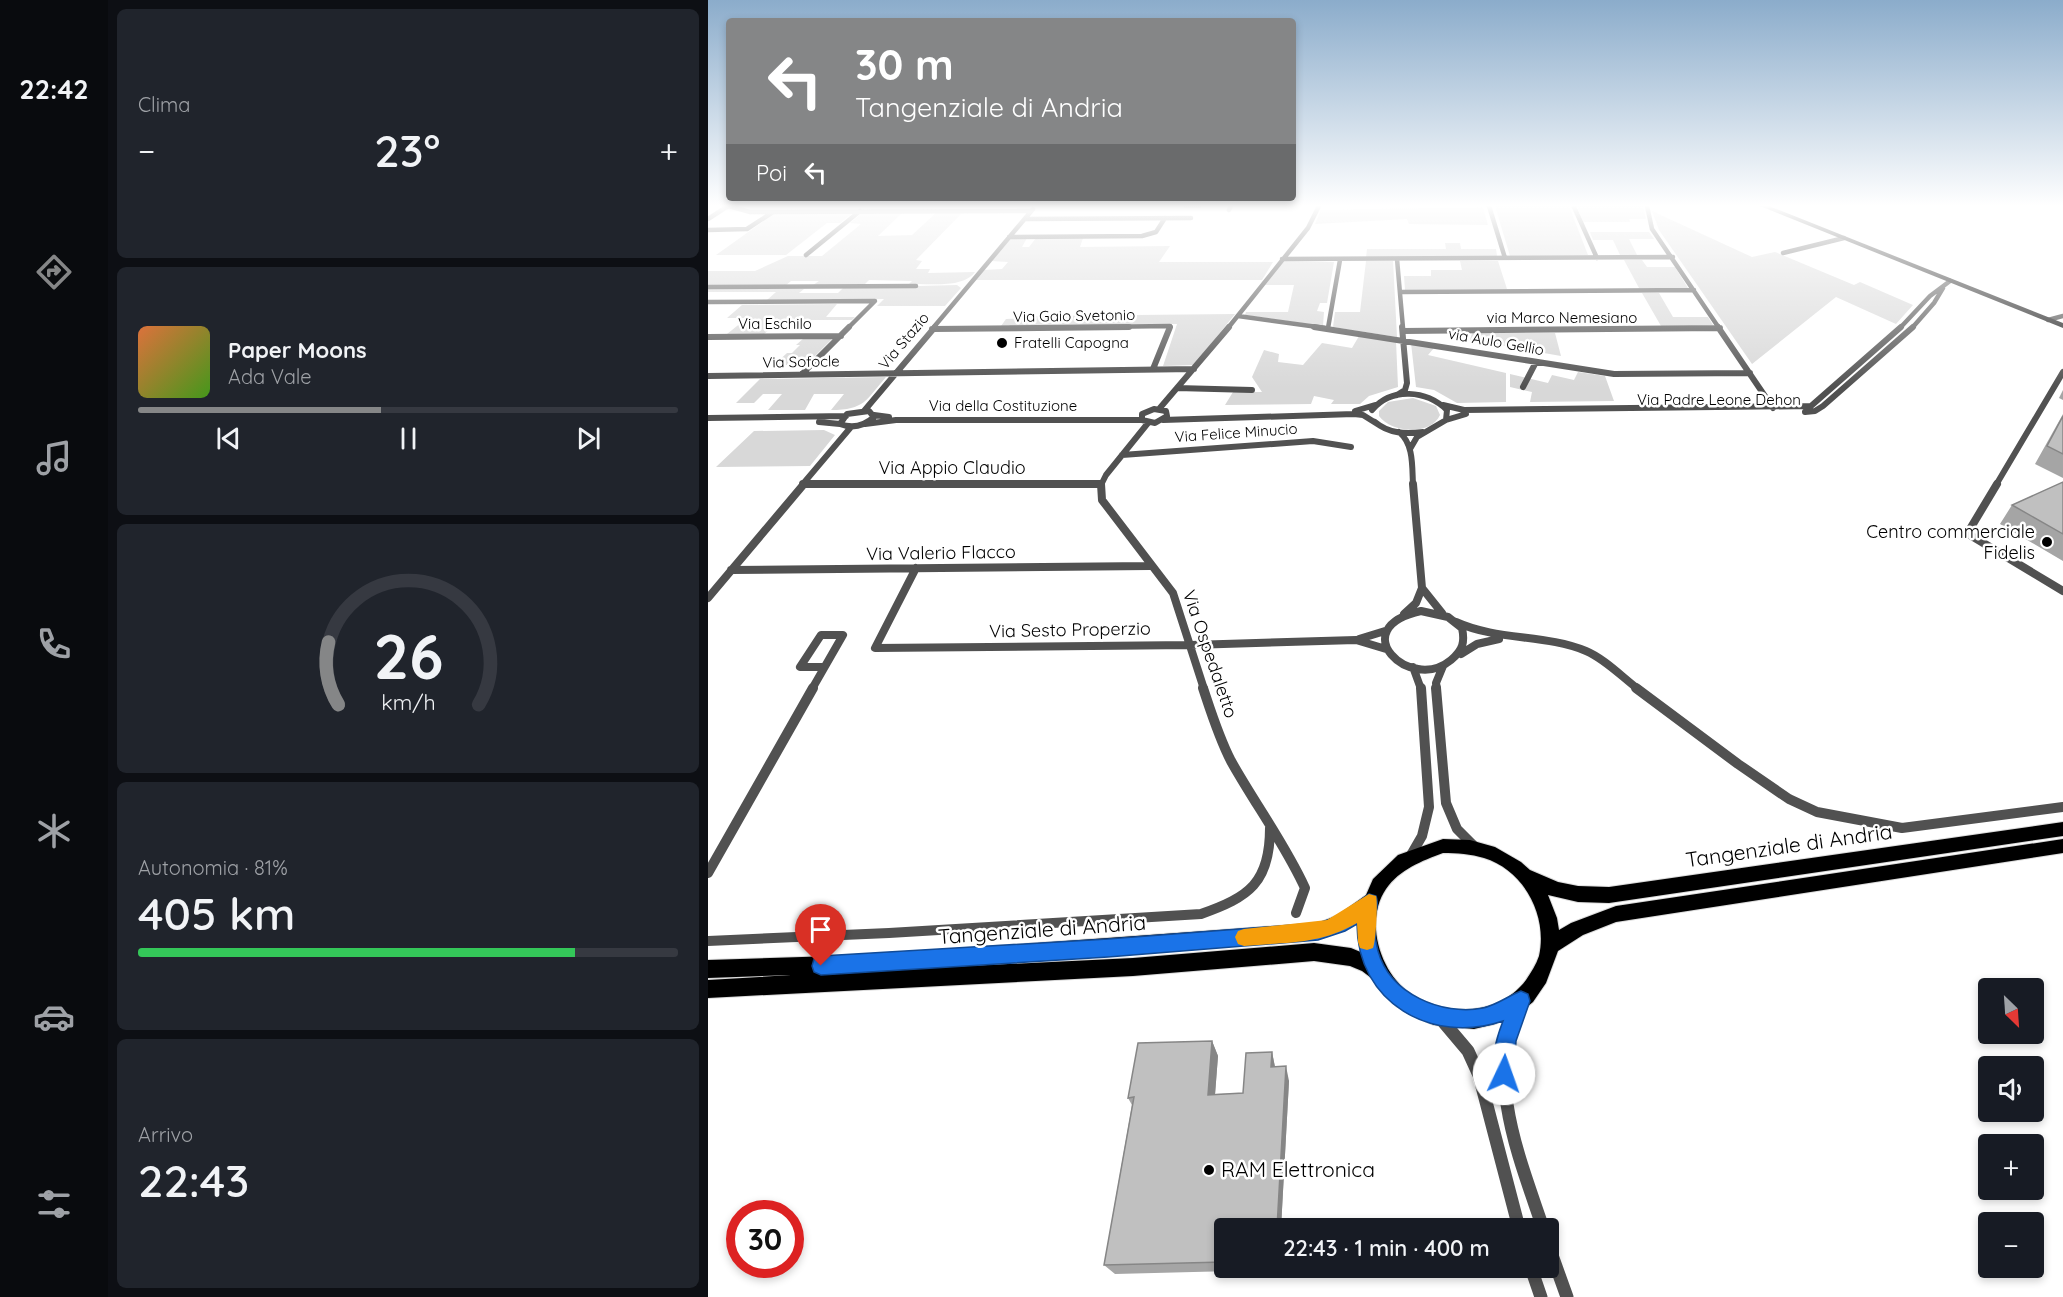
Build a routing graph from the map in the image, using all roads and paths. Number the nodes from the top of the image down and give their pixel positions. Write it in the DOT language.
graph roads {
  1 [pos="984,267"];
  2 [pos="1276,267"];
  3 [pos="1339,267"];
  4 [pos="1398,267"];
  5 [pos="1679,267"];
  6 [pos="1914,267"];
  7 [pos="1950,281"];
  8 [pos="916,286"];
  9 [pos="708,287"];
  10 [pos="1943,288"];
  11 [pos="1694,290"];
  12 [pos="1401,292"];
  13 [pos="708,302"];
  14 [pos="1238,316"];
  15 [pos="2063,316"];
  16 [pos="2048,320"];
  17 [pos="2063,326"];
  18 [pos="1328,328"];
  19 [pos="1720,328"];
  20 [pos="932,329"];
  21 [pos="1403,331"];
  22 [pos="842,336"];
  23 [pos="708,337"];
  24 [pos="1404,339"];
  25 [pos="1536,362"];
  26 [pos="1153,369"];
  27 [pos="1194,369"];
  28 [pos="2063,372"];
  29 [pos="1750,373"];
  30 [pos="802,374"];
  31 [pos="895,374"];
  32 [pos="708,376"];
  33 [pos="1407,383"];
  34 [pos="1523,387"];
  35 [pos="1177,388"];
  36 [pos="1252,390"];
  37 [pos="1397,395"];
  38 [pos="1428,397"];
  39 [pos="1375,405"];
  40 [pos="1443,405"];
  41 [pos="1773,408"];
  42 [pos="1159,409"];
  43 [pos="864,411"];
  44 [pos="1168,413"];
  45 [pos="874,415"];
  46 [pos="846,416"];
  47 [pos="1144,419"];
  48 [pos="1163,420"];
  49 [pos="1446,420"];
  50 [pos="708,421"];
  51 [pos="840,424"];
  52 [pos="865,424"];
  53 [pos="1379,425"];
  54 [pos="851,427"];
  55 [pos="1399,432"];
  56 [pos="1423,432"];
  57 [pos="1351,447"];
  58 [pos="1410,449"];
  59 [pos="1122,454"];
  60 [pos="803,484"];
  61 [pos="1101,484"];
  62 [pos="1150,566"];
  63 [pos="916,568"];
  64 [pos="731,570"];
  65 [pos="1422,588"];
  66 [pos="2063,591"];
  67 [pos="708,598"];
  68 [pos="1446,616"];
  69 [pos="1399,617"];
  70 [pos="1456,622"];
  71 [pos="1385,631"];
  72 [pos="1508,638"];
  73 [pos="1356,640"];
  74 [pos="1191,645"];
  75 [pos="1386,649"];
  76 [pos="1460,655"];
  77 [pos="1443,666"];
  78 [pos="824,667"];
  79 [pos="1413,667"];
  80 [pos="2063,807"];
  81 [pos="1270,828"];
  82 [pos="2063,830"];
  83 [pos="2063,846"];
  84 [pos="1477,848"];
  85 [pos="1411,855"];
  86 [pos="708,873"];
  87 [pos="1525,875"];
  88 [pos="1369,902"];
  89 [pos="1296,913"];
  90 [pos="708,941"];
  91 [pos="1551,945"];
  92 [pos="708,969"];
  93 [pos="1378,973"];
  94 [pos="708,989"];
  95 [pos="1521,1001"];
  96 [pos="1439,1017"];
  97 [pos="1516,1218"];
  98 [pos="1540,1218"];
  99 [pos="1559,1275"];
  100 [pos="1534,1278"];
  101 [pos="1541,1297"];
  102 [pos="1567,1297"];
  1 -- 20 [label="street, Via Stazio"];
  2 -- 14 [label="street"];
  3 -- 18 [label="street"];
  4 -- 12 [label="street"];
  5 -- 11 [label="street"];
  6 -- 7 [label="main road"];
  7 -- 10 [label="street, Via Padre Leone Dehon"];
  7 -- 16 [label="main road"];
  8 -- 9 [label="street"];
  10 -- 41 [label="street, Via Padre Leone Dehon"];
  10 -- 49 [label="street, Via Padre Leone Dehon"];
  11 -- 12 [label="street"];
  11 -- 19 [label="street"];
  12 -- 21 [label="street"];
  13 -- 22 [label="street"];
  14 -- 18 [label="street, via Aulo Gellio"];
  14 -- 27 [label="street"];
  15 -- 16 [label="street"];
  16 -- 17 [label="main road"];
  18 -- 24 [label="street, via Aulo Gellio"];
  19 -- 21 [label="street, via Marco Nemesiano"];
  19 -- 29 [label="street"];
  20 -- 26 [label="street, Via Gaio Svetonio"];
  20 -- 31 [label="street, Via Stazio"];
  21 -- 24 [label="street"];
  22 -- 23 [label="street, Via Eschilo"];
  22 -- 30 [label="street"];
  24 -- 25 [label="street, via Aulo Gellio"];
  24 -- 33 [label="street"];
  25 -- 29 [label="street, via Aulo Gellio"];
  25 -- 34 [label="street"];
  26 -- 27 [label="street, Via Sofocle"];
  26 -- 31 [label="street, Via Sofocle"];
  27 -- 35 [label="street"];
  28 -- 66 [label="street"];
  29 -- 41 [label="street"];
  30 -- 31 [label="street, Via Sofocle"];
  30 -- 32 [label="street, Via Sofocle"];
  31 -- 43 [label="street, Via Stazio"];
  33 -- 37 [label="street"];
  33 -- 38 [label="street"];
  35 -- 36 [label="street"];
  35 -- 42 [label="street"];
  37 -- 38 [label="street"];
  37 -- 39 [label="street"];
  38 -- 40 [label="street"];
  39 -- 44 [label="street"];
  39 -- 53 [label="street"];
  40 -- 41 [label="street, Via Padre Leone Dehon"];
  40 -- 49 [label="street"];
  42 -- 44 [label="street"];
  42 -- 47 [label="street, Via della Costituzione"];
  43 -- 45 [label="street, Via della Costituzione"];
  43 -- 46 [label="street, Via della Costituzione"];
  44 -- 48 [label="street"];
  45 -- 47 [label="street, Via della Costituzione"];
  45 -- 52 [label="street"];
  46 -- 50 [label="street, Via della Costituzione"];
  46 -- 51 [label="street"];
  47 -- 48 [label="street, Via della Costituzione"];
  47 -- 52 [label="street, Via della Costituzione"];
  47 -- 59 [label="street"];
  48 -- 53 [label="street, Via della Costituzione"];
  49 -- 56 [label="street, Via della Costituzione"];
  50 -- 51 [label="street, Via della Costituzione"];
  51 -- 54 [label="street, Via della Costituzione"];
  52 -- 54 [label="street, Via della Costituzione"];
  53 -- 55 [label="street, Via della Costituzione"];
  54 -- 60 [label="street"];
  55 -- 56 [label="street, Via della Costituzione"];
  55 -- 58 [label="street"];
  56 -- 58 [label="street"];
  57 -- 59 [label="street, Via Felice Minucio"];
  58 -- 65 [label="street"];
  59 -- 61 [label="street"];
  60 -- 61 [label="street, Via Appio Claudio"];
  60 -- 64 [label="street"];
  61 -- 62 [label="street, Via Ospedaletto"];
  62 -- 63 [label="street, Via Valerio Flacco"];
  62 -- 74 [label="street, Via Ospedaletto"];
  63 -- 64 [label="street, Via Valerio Flacco"];
  63 -- 74 [label="street, Via Sesto Properzio"];
  64 -- 67 [label="street"];
  65 -- 68 [label="street"];
  65 -- 69 [label="street"];
  68 -- 69 [label="street"];
  68 -- 70 [label="street"];
  69 -- 71 [label="street"];
  70 -- 72 [label="street"];
  70 -- 76 [label="street"];
  71 -- 73 [label="street, Via Sesto Properzio"];
  71 -- 75 [label="street"];
  72 -- 76 [label="street"];
  72 -- 80 [label="street"];
  73 -- 74 [label="street, Via Sesto Properzio"];
  73 -- 75 [label="street, Via Sesto Properzio"];
  74 -- 81 [label="street, Via Ospedaletto"];
  75 -- 79 [label="street"];
  76 -- 77 [label="street"];
  77 -- 79 [label="street"];
  77 -- 84 [label="street"];
  78 -- 78 [label="street"];
  78 -- 86 [label="street"];
  79 -- 85 [label="street"];
  81 -- 89 [label="street, Via Ospedaletto"];
  81 -- 90 [label="street"];
  82 -- 87 [label="main road, Tangenziale di Andria"];
  83 -- 91 [label="main road"];
  84 -- 85 [label="main road, Tangenziale di Andria"];
  84 -- 87 [label="main road, Tangenziale di Andria"];
  85 -- 88 [label="main road, Tangenziale di Andria"];
  87 -- 91 [label="main road, Tangenziale di Andria"];
  88 -- 92 [label="main road, Tangenziale di Andria"];
  88 -- 93 [label="main road, Tangenziale di Andria"];
  91 -- 95 [label="main road, Tangenziale di Andria"];
  93 -- 94 [label="main road, Tangenziale di Andria"];
  93 -- 96 [label="main road, Tangenziale di Andria"];
  95 -- 96 [label="main road, Tangenziale di Andria"];
  95 -- 98 [label="street"];
  96 -- 97 [label="street"];
  99 -- 102 [label="street"];
  100 -- 101 [label="street"];
}
